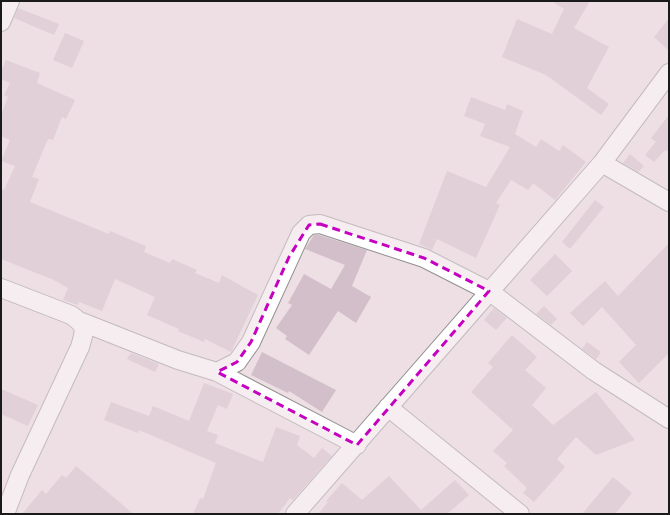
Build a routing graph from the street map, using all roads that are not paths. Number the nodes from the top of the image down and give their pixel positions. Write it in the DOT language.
graph roads {
  1 [pos="10,1"];
  2 [pos="1,22"];
  3 [pos="669,73"];
  4 [pos="602,163"];
  5 [pos="669,202"];
  6 [pos="1,288"];
  7 [pos="489,290"];
  8 [pos="82,322"];
  9 [pos="217,372"];
  10 [pos="388,407"];
  11 [pos="669,419"];
  12 [pos="357,445"];
  13 [pos="5,514"];
  14 [pos="295,514"];
  15 [pos="520,514"];
  1 -- 2 [label="street"];
  3 -- 4 [label="street"];
  4 -- 5 [label="street"];
  4 -- 7 [label="street"];
  6 -- 8 [label="street"];
  7 -- 9 [label="street"];
  7 -- 10 [label="street"];
  7 -- 11 [label="street"];
  8 -- 9 [label="street"];
  8 -- 13 [label="street"];
  9 -- 12 [label="street"];
  10 -- 12 [label="street"];
  10 -- 15 [label="street"];
  12 -- 14 [label="street"];
}
